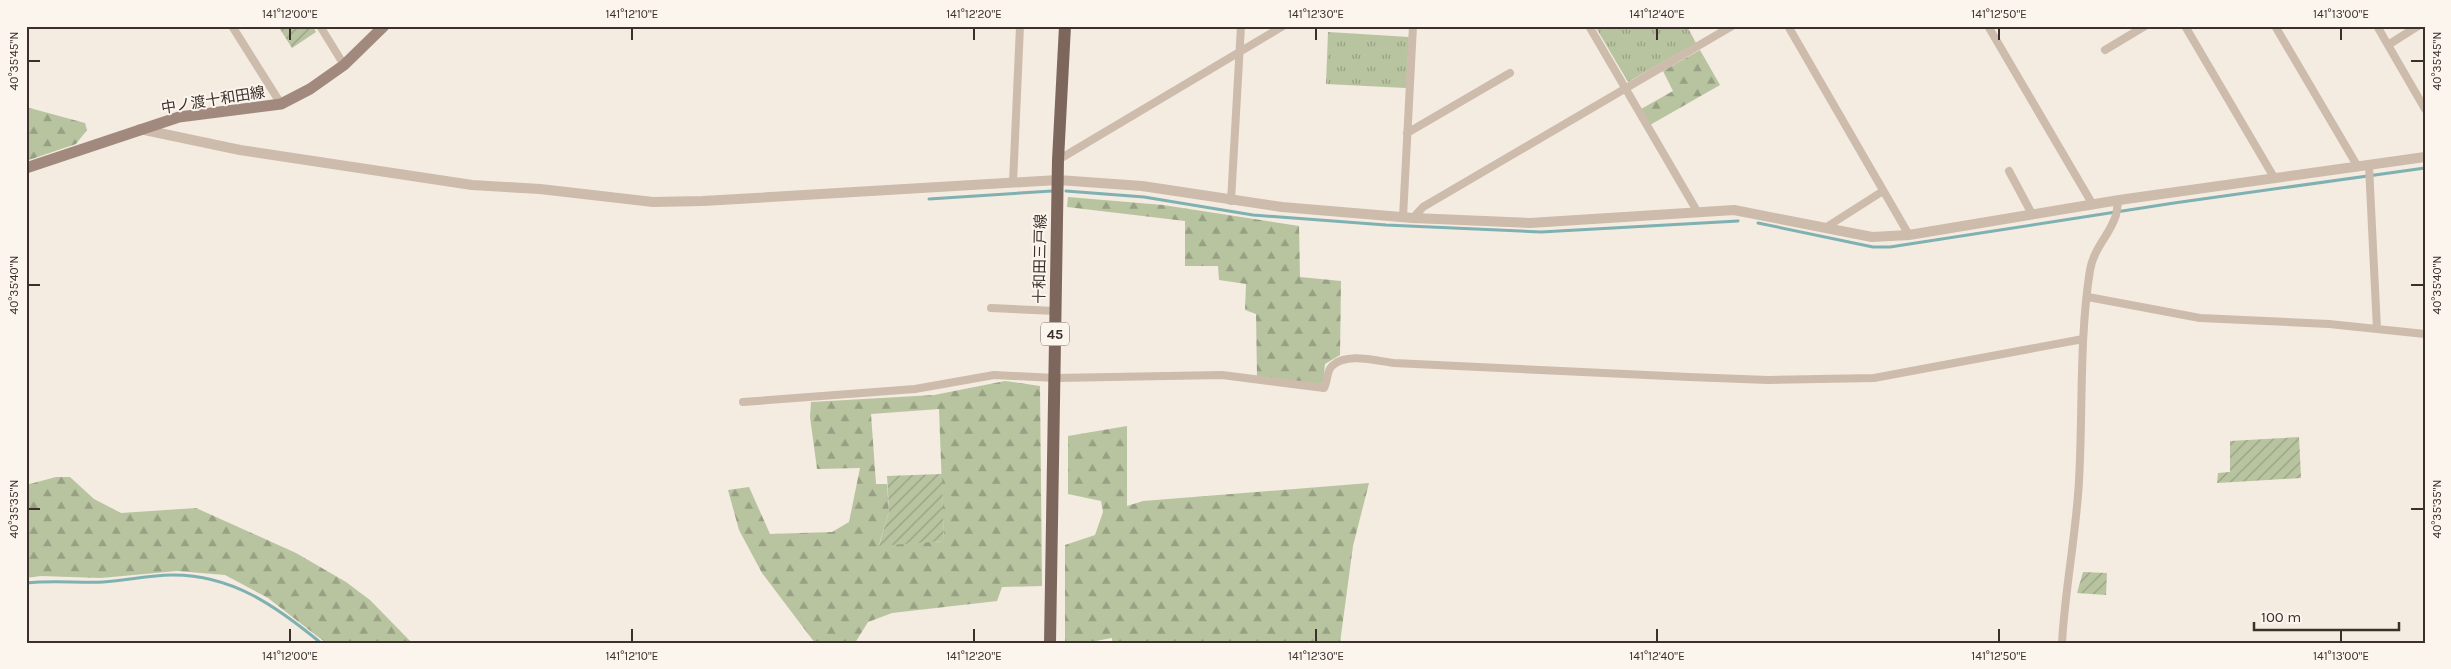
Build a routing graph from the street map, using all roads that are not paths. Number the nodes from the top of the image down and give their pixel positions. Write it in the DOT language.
graph roads {
  1 [pos="232,26"];
  2 [pos="320,26"];
  3 [pos="384,26"];
  4 [pos="1020,26"];
  5 [pos="1065,26"];
  6 [pos="1241,26"];
  7 [pos="1284,26"];
  8 [pos="1413,26"];
  9 [pos="1589,26"];
  10 [pos="1732,26"];
  11 [pos="2145,26"];
  12 [pos="2185,26"];
  13 [pos="2275,26"];
  14 [pos="2377,26"];
  15 [pos="2418,26"];
  16 [pos="1789,27"];
  17 [pos="1991,27"];
  18 [pos="2388,45"];
  19 [pos="2105,50"];
  20 [pos="1239,53"];
  21 [pos="344,65"];
  22 [pos="1510,73"];
  23 [pos="1626,89"];
  24 [pos="2421,95"];
  25 [pos="281,104"];
  26 [pos="2425,109"];
  27 [pos="140,129"];
  28 [pos="1407,133"];
  29 [pos="2425,157"];
  30 [pos="1058,160"];
  31 [pos="26,168"];
  32 [pos="2358,168"];
  33 [pos="2009,171"];
  34 [pos="2369,173"];
  35 [pos="2275,179"];
  36 [pos="1058,180"];
  37 [pos="1013,183"];
  38 [pos="1883,191"];
  39 [pos="1231,201"];
  40 [pos="2094,205"];
  41 [pos="2117,208"];
  42 [pos="1697,211"];
  43 [pos="2032,214"];
  44 [pos="1408,218"];
  45 [pos="1825,228"];
  46 [pos="1909,235"];
  47 [pos="2088,297"];
  48 [pos="991,308"];
  49 [pos="1056,311"];
  50 [pos="2377,329"];
  51 [pos="2425,334"];
  52 [pos="2084,339"];
  53 [pos="1055,378"];
  54 [pos="743,402"];
  55 [pos="1050,643"];
  56 [pos="2062,643"];
  1 -- 25 [label="street"];
  2 -- 21 [label="street"];
  3 -- 21 [label="main road, 中ノ渡十和田線"];
  4 -- 37 [label="street"];
  5 -- 30 [label="main road, 十和田三戸線 / 45"];
  6 -- 20 [label="street"];
  7 -- 20 [label="street"];
  8 -- 28 [label="street"];
  9 -- 23 [label="street"];
  10 -- 23 [label="street"];
  11 -- 19 [label="street"];
  12 -- 35 [label="street"];
  13 -- 32 [label="street"];
  14 -- 18 [label="street"];
  15 -- 18 [label="street"];
  16 -- 38 [label="street"];
  17 -- 40 [label="street"];
  18 -- 24 [label="street"];
  20 -- 30 [label="street"];
  20 -- 39 [label="street"];
  21 -- 25 [label="main road, 中ノ渡十和田線"];
  22 -- 28 [label="street"];
  23 -- 42 [label="street"];
  23 -- 44 [label="street"];
  24 -- 26 [label="street"];
  25 -- 27 [label="main road, 中ノ渡十和田線"];
  27 -- 31 [label="main road, 中ノ渡十和田線"];
  27 -- 37 [label="street"];
  28 -- 44 [label="street"];
  29 -- 34 [label="street"];
  30 -- 36 [label="main road, 十和田三戸線 / 45"];
  32 -- 34 [label="street"];
  32 -- 35 [label="street"];
  33 -- 43 [label="street"];
  34 -- 50 [label="street"];
  35 -- 41 [label="street"];
  36 -- 37 [label="street"];
  36 -- 39 [label="street"];
  36 -- 49 [label="main road, 十和田三戸線 / 45"];
  38 -- 45 [label="street"];
  38 -- 46 [label="street"];
  39 -- 44 [label="street"];
  40 -- 41 [label="street"];
  40 -- 43 [label="street"];
  41 -- 47 [label="street"];
  42 -- 44 [label="street"];
  42 -- 45 [label="street"];
  43 -- 46 [label="street"];
  45 -- 46 [label="street"];
  47 -- 50 [label="street"];
  47 -- 52 [label="street"];
  48 -- 49 [label="street"];
  49 -- 53 [label="main road, 十和田三戸線 / 45"];
  50 -- 51 [label="street"];
  52 -- 53 [label="street"];
  52 -- 56 [label="street"];
  53 -- 54 [label="street"];
  53 -- 55 [label="main road, 十和田三戸線 / 45"];
}
